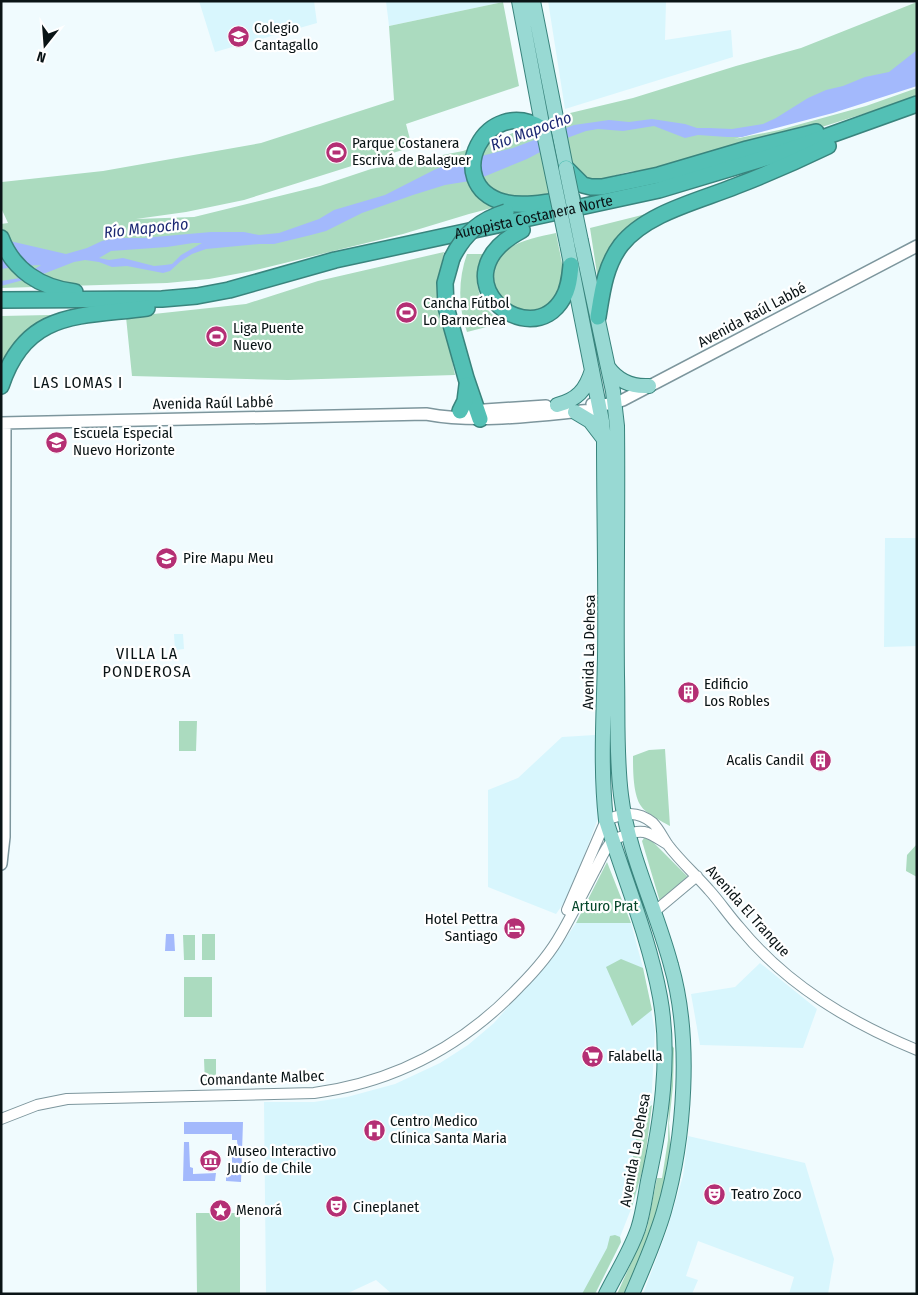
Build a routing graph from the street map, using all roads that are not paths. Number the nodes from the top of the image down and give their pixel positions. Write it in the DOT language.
graph roads {
  1 [pos="519,1"];
  2 [pos="533,1"];
  3 [pos="917,104"];
  4 [pos="917,114"];
  5 [pos="883,117"];
  6 [pos="543,129"];
  7 [pos="828,146"];
  8 [pos="566,168"];
  9 [pos="659,190"];
  10 [pos="505,208"];
  11 [pos="522,230"];
  12 [pos="1,238"];
  13 [pos="574,242"];
  14 [pos="917,246"];
  15 [pos="571,265"];
  16 [pos="145,303"];
  17 [pos="2,304"];
  18 [pos="598,317"];
  19 [pos="608,367"];
  20 [pos="592,370"];
  21 [pos="464,373"];
  22 [pos="1,386"];
  23 [pos="649,386"];
  24 [pos="615,403"];
  25 [pos="557,406"];
  26 [pos="599,406"];
  27 [pos="460,411"];
  28 [pos="575,412"];
  29 [pos="426,414"];
  30 [pos="478,415"];
  31 [pos="3,423"];
  32 [pos="604,441"];
  33 [pos="1,574"];
  34 [pos="4,586"];
  35 [pos="624,814"];
  36 [pos="606,820"];
  37 [pos="629,833"];
  38 [pos="613,840"];
  39 [pos="667,844"];
  40 [pos="1,864"];
  41 [pos="697,876"];
  42 [pos="654,912"];
  43 [pos="524,982"];
  44 [pos="663,1031"];
  45 [pos="917,1050"];
  46 [pos="684,1052"];
  47 [pos="1,1119"];
  48 [pos="606,1294"];
  49 [pos="632,1294"];
  1 -- 6 [label="main road, Avenida La Dehesa"];
  2 -- 8 [label="main road, Avenida La Dehesa"];
  3 -- 5 [label="highway, Autopista Costanera Norte"];
  4 -- 7 [label="highway, Autopista Costanera Norte"];
  5 -- 8 [label="highway"];
  5 -- 9 [label="highway, Autopista Costanera Norte"];
  6 -- 10 [label="highway"];
  6 -- 13 [label="main road, Avenida La Dehesa, bridge"];
  7 -- 11 [label="highway, Autopista Costanera Norte"];
  7 -- 18 [label="highway"];
  8 -- 13 [label="main road, Avenida La Dehesa, bridge"];
  9 -- 10 [label="highway"];
  9 -- 16 [label="highway, Autopista Costanera Norte"];
  10 -- 21 [label="highway, bridge"];
  11 -- 15 [label="highway"];
  11 -- 16 [label="highway, Autopista Costanera Norte"];
  12 -- 16 [label="highway"];
  13 -- 15 [label="main road, Avenida La Dehesa"];
  13 -- 18 [label="main road, Avenida La Dehesa"];
  14 -- 23 [label="main road, Avenida Raúl Labbé"];
  15 -- 20 [label="main road, Avenida La Dehesa"];
  16 -- 17 [label="highway"];
  16 -- 22 [label="highway"];
  18 -- 19 [label="main road, Avenida La Dehesa"];
  19 -- 23 [label="main road"];
  19 -- 24 [label="main road, Avenida La Dehesa"];
  20 -- 25 [label="main road"];
  20 -- 26 [label="main road, Avenida La Dehesa"];
  21 -- 27 [label="highway"];
  21 -- 30 [label="highway"];
  23 -- 24 [label="main road, Avenida Raúl Labbé"];
  24 -- 26 [label="main road, Avenida Raúl Labbé"];
  24 -- 35 [label="main road, Avenida La Dehesa"];
  25 -- 26 [label="main road, Avenida Raúl Labbé"];
  25 -- 30 [label="main road, Avenida Raúl Labbé"];
  26 -- 28 [label="main road, Avenida Raúl Labbé"];
  26 -- 32 [label="main road, Avenida La Dehesa"];
  27 -- 29 [label="main road, Avenida Raúl Labbé"];
  27 -- 30 [label="main road, Avenida Raúl Labbé"];
  28 -- 30 [label="main road, Avenida Raúl Labbé"];
  28 -- 32 [label="main road"];
  29 -- 30 [label="main road, Avenida Raúl Labbé"];
  29 -- 31 [label="main road, Avenida Raúl Labbé"];
  31 -- 34 [label="main road"];
  32 -- 36 [label="main road, Avenida La Dehesa"];
  33 -- 34 [label="main road"];
  34 -- 40 [label="main road"];
  35 -- 36 [label="street"];
  35 -- 37 [label="main road, Avenida La Dehesa"];
  35 -- 39 [label="street, Avenida El Tranque"];
  36 -- 38 [label="main road, Avenida La Dehesa"];
  36 -- 43 [label="street, Comandante Malbec"];
  37 -- 38 [label="street"];
  37 -- 39 [label="street, Avenida El Tranque"];
  37 -- 42 [label="main road, Avenida La Dehesa"];
  38 -- 43 [label="street, Comandante Malbec"];
  38 -- 44 [label="main road, Avenida La Dehesa"];
  39 -- 41 [label="street, Avenida El Tranque"];
  41 -- 42 [label="street"];
  41 -- 45 [label="street, Avenida El Tranque"];
  42 -- 46 [label="main road, Avenida La Dehesa"];
  43 -- 47 [label="street, Comandante Malbec"];
  44 -- 46 [label="main road"];
  44 -- 48 [label="main road, Avenida La Dehesa"];
  46 -- 49 [label="main road, Avenida La Dehesa"];
}
